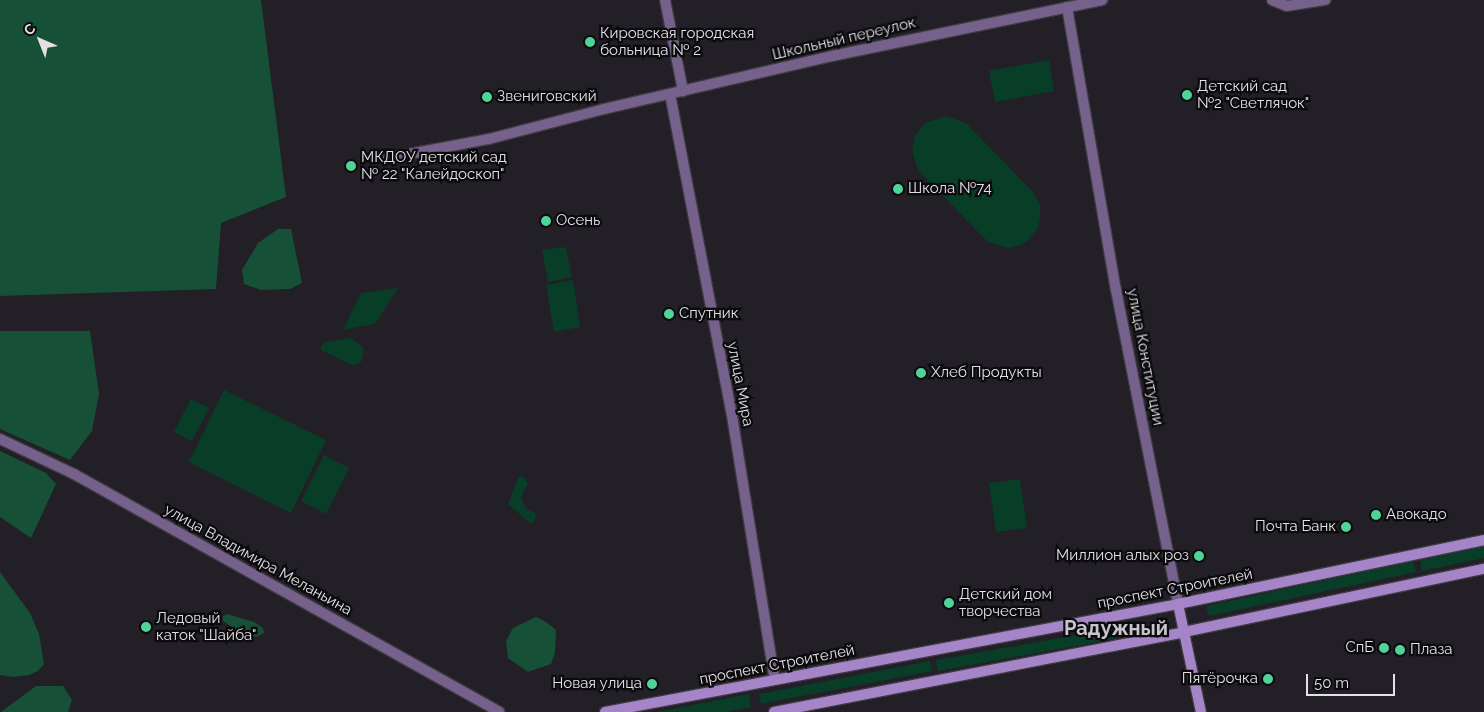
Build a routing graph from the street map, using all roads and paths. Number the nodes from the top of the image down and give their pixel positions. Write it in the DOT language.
graph roads {
  1 [pos="665,0"];
  2 [pos="1102,0"];
  3 [pos="1272,0"];
  4 [pos="1326,0"];
  5 [pos="1066,7"];
  6 [pos="683,91"];
  7 [pos="670,94"];
  8 [pos="388,158"];
  9 [pos="0,439"];
  10 [pos="1484,540"];
  11 [pos="1484,569"];
  12 [pos="1178,604"];
  13 [pos="1184,632"];
  14 [pos="775,680"];
  15 [pos="499,712"];
  16 [pos="605,712"];
  17 [pos="774,712"];
  18 [pos="1201,712"];
  1 -- 6 [label="street"];
  2 -- 5 [label="street, Школьный переулок"];
  3 -- 4 [label="street"];
  5 -- 6 [label="street, Школьный переулок"];
  5 -- 12 [label="street, улица Конституции"];
  6 -- 7 [label="street, Школьный переулок"];
  7 -- 8 [label="street, Школьный переулок"];
  7 -- 14 [label="street, улица Мира"];
  9 -- 15 [label="street, улица Владимира Меланьина"];
  10 -- 12 [label="street, проспект Строителей"];
  11 -- 13 [label="street"];
  12 -- 13 [label="street, улица Конституции"];
  12 -- 14 [label="street, проспект Строителей"];
  13 -- 17 [label="street"];
  13 -- 18 [label="street, улица Конституции"];
  14 -- 16 [label="street, проспект Строителей"];
}
